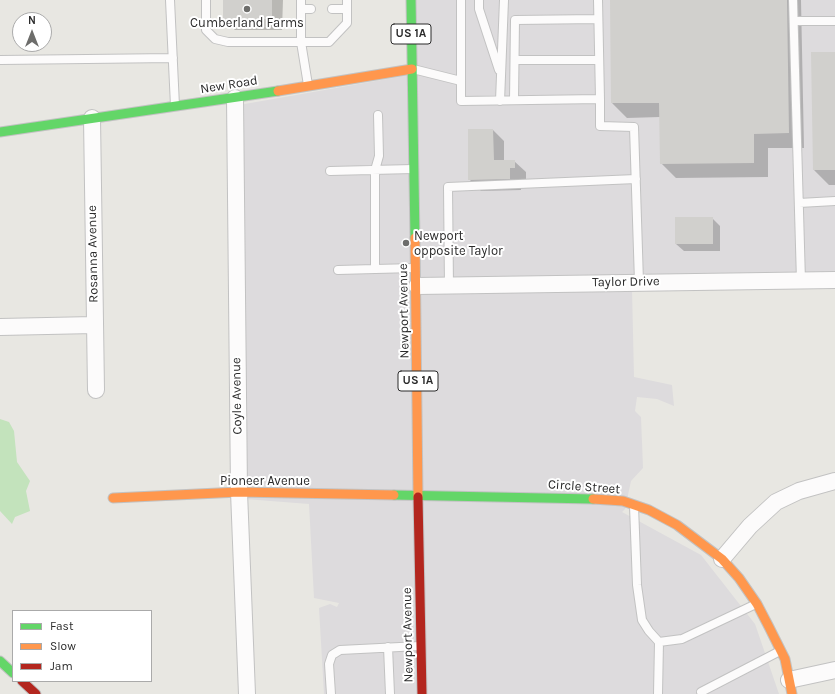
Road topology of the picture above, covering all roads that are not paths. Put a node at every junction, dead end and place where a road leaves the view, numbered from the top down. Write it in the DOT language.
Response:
graph roads {
  1 [pos="170,0"];
  2 [pos="206,0"];
  3 [pos="301,0"];
  4 [pos="347,0"];
  5 [pos="410,0"];
  6 [pos="460,0"];
  7 [pos="479,0"];
  8 [pos="504,0"];
  9 [pos="598,0"];
  10 [pos="793,0"];
  11 [pos="301,10"];
  12 [pos="311,10"];
  13 [pos="332,10"];
  14 [pos="347,10"];
  15 [pos="598,19"];
  16 [pos="794,21"];
  17 [pos="835,21"];
  18 [pos="301,42"];
  19 [pos="173,58"];
  20 [pos="0,60"];
  21 [pos="515,60"];
  22 [pos="599,60"];
  23 [pos="412,69"];
  24 [pos="501,76"];
  25 [pos="461,82"];
  26 [pos="308,86"];
  27 [pos="235,98"];
  28 [pos="600,99"];
  29 [pos="514,100"];
  30 [pos="500,101"];
  31 [pos="176,106"];
  32 [pos="378,115"];
  33 [pos="92,118"];
  34 [pos="0,132"];
  35 [pos="414,169"];
  36 [pos="374,170"];
  37 [pos="330,171"];
  38 [pos="636,179"];
  39 [pos="835,201"];
  40 [pos="799,203"];
  41 [pos="417,268"];
  42 [pos="375,269"];
  43 [pos="338,270"];
  44 [pos="835,280"];
  45 [pos="801,281"];
  46 [pos="639,282"];
  47 [pos="417,286"];
  48 [pos="449,287"];
  49 [pos="94,325"];
  50 [pos="0,327"];
  51 [pos="96,390"];
  52 [pos="835,481"];
  53 [pos="239,492"];
  54 [pos="418,494"];
  55 [pos="113,498"];
  56 [pos="634,505"];
  57 [pos="722,559"];
  58 [pos="757,604"];
  59 [pos="659,642"];
  60 [pos="421,646"];
  61 [pos="388,647"];
  62 [pos="780,650"];
  63 [pos="0,661"];
  64 [pos="835,670"];
  65 [pos="12,672"];
  66 [pos="23,682"];
  67 [pos="791,687"];
  68 [pos="701,692"];
  69 [pos="36,694"];
  70 [pos="247,694"];
  71 [pos="331,694"];
  72 [pos="390,694"];
  73 [pos="422,694"];
  74 [pos="658,694"];
  1 -- 19 [label="lane"];
  2 -- 18 [label="lane"];
  3 -- 11 [label="lane"];
  4 -- 14 [label="lane"];
  5 -- 23 [label="street, Newport Avenue / US 1A"];
  6 -- 25 [label="lane"];
  7 -- 24 [label="lane"];
  8 -- 24 [label="lane"];
  9 -- 15 [label="lane"];
  10 -- 16 [label="lane"];
  11 -- 12 [label="lane"];
  11 -- 18 [label="lane"];
  13 -- 14 [label="lane"];
  14 -- 18 [label="lane"];
  15 -- 21 [label="lane"];
  15 -- 22 [label="lane"];
  16 -- 17 [label="lane"];
  16 -- 40 [label="lane"];
  18 -- 26 [label="lane"];
  19 -- 20 [label="lane"];
  19 -- 31 [label="lane"];
  21 -- 22 [label="lane"];
  21 -- 29 [label="lane"];
  22 -- 28 [label="lane"];
  23 -- 25 [label="lane, New Road"];
  23 -- 26 [label="street, New Road"];
  23 -- 35 [label="street, Newport Avenue / US 1A"];
  24 -- 30 [label="lane"];
  25 -- 30 [label="lane"];
  26 -- 27 [label="street, New Road"];
  27 -- 31 [label="street, New Road"];
  27 -- 53 [label="street, Coyle Avenue"];
  28 -- 29 [label="lane"];
  28 -- 38 [label="lane"];
  29 -- 30 [label="lane"];
  31 -- 33 [label="street, New Road"];
  32 -- 36 [label="lane"];
  33 -- 34 [label="street, New Road"];
  33 -- 49 [label="street, Rosanna Avenue"];
  35 -- 36 [label="lane"];
  35 -- 41 [label="street, Newport Avenue / US 1A"];
  36 -- 37 [label="lane"];
  36 -- 42 [label="lane"];
  38 -- 46 [label="lane"];
  38 -- 48 [label="lane"];
  39 -- 40 [label="lane"];
  40 -- 45 [label="lane"];
  41 -- 42 [label="lane"];
  41 -- 47 [label="street, Newport Avenue / US 1A"];
  42 -- 43 [label="lane"];
  44 -- 45 [label="street, Taylor Drive"];
  45 -- 46 [label="street, Taylor Drive"];
  46 -- 48 [label="street, Taylor Drive"];
  47 -- 48 [label="street, Taylor Drive"];
  47 -- 54 [label="street, Newport Avenue / US 1A"];
  49 -- 50 [label="street"];
  49 -- 51 [label="street, Rosanna Avenue"];
  52 -- 57 [label="street"];
  53 -- 54 [label="street, Pioneer Avenue"];
  53 -- 55 [label="street, Pioneer Avenue"];
  53 -- 70 [label="street, Coyle Avenue"];
  54 -- 56 [label="street, Circle Street"];
  54 -- 60 [label="street, Newport Avenue / US 1A"];
  56 -- 57 [label="street, Circle Street"];
  56 -- 59 [label="lane"];
  57 -- 58 [label="street, Circle Street"];
  58 -- 59 [label="lane"];
  58 -- 62 [label="street, Circle Street"];
  59 -- 74 [label="lane"];
  60 -- 61 [label="lane"];
  60 -- 73 [label="street, Newport Avenue / US 1A"];
  61 -- 71 [label="lane"];
  61 -- 72 [label="lane"];
  62 -- 67 [label="street, Circle Street"];
  62 -- 68 [label="lane"];
  63 -- 65 [label="street"];
  64 -- 67 [label="street"];
  66 -- 69 [label="street"];
}
